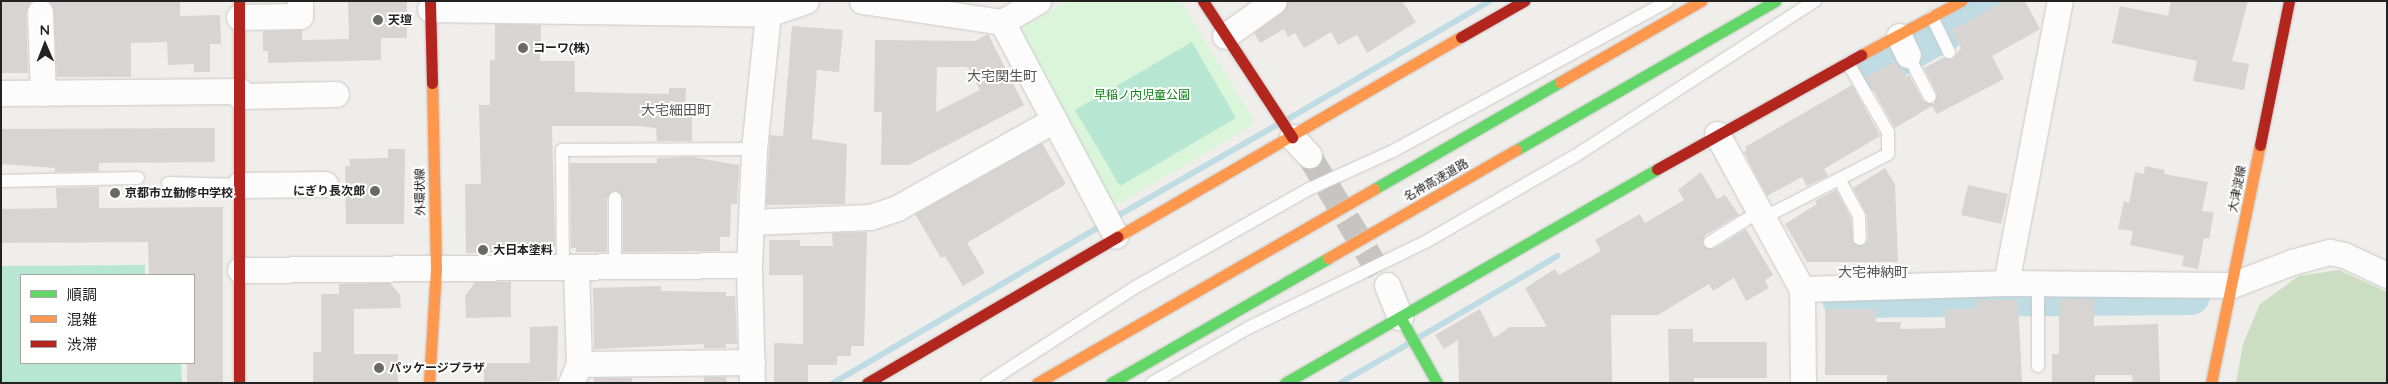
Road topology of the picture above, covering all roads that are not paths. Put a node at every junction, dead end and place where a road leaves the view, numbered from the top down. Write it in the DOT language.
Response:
graph roads {
  1 [pos="300,1"];
  2 [pos="806,1"];
  3 [pos="862,1"];
  4 [pos="1038,1"];
  5 [pos="1203,1"];
  6 [pos="1274,1"];
  7 [pos="1524,1"];
  8 [pos="1668,1"];
  9 [pos="1701,1"];
  10 [pos="1775,1"];
  11 [pos="1815,1"];
  12 [pos="1961,1"];
  13 [pos="2060,1"];
  14 [pos="2289,1"];
  15 [pos="430,5"];
  16 [pos="933,7"];
  17 [pos="239,9"];
  18 [pos="40,12"];
  19 [pos="768,14"];
  20 [pos="1932,18"];
  21 [pos="1002,22"];
  22 [pos="1225,36"];
  23 [pos="1904,47"];
  24 [pos="1949,52"];
  25 [pos="1848,63"];
  26 [pos="1,93"];
  27 [pos="43,93"];
  28 [pos="240,94"];
  29 [pos="336,94"];
  30 [pos="1930,97"];
  31 [pos="1054,120"];
  32 [pos="1717,134"];
  33 [pos="1292,137"];
  34 [pos="754,149"];
  35 [pos="1309,155"];
  36 [pos="138,178"];
  37 [pos="1839,179"];
  38 [pos="1,180"];
  39 [pos="168,183"];
  40 [pos="325,184"];
  41 [pos="239,185"];
  42 [pos="615,198"];
  43 [pos="1761,215"];
  44 [pos="752,222"];
  45 [pos="1116,236"];
  46 [pos="1860,239"];
  47 [pos="1710,242"];
  48 [pos="749,265"];
  49 [pos="570,268"];
  50 [pos="615,268"];
  51 [pos="240,270"];
  52 [pos="436,270"];
  53 [pos="2387,275"];
  54 [pos="2006,283"];
  55 [pos="2038,284"];
  56 [pos="1387,285"];
  57 [pos="2232,285"];
  58 [pos="1802,289"];
  59 [pos="1400,317"];
  60 [pos="2038,366"];
  61 [pos="752,372"];
  62 [pos="662,373"];
  63 [pos="575,374"];
  64 [pos="239,383"];
  65 [pos="429,383"];
  66 [pos="867,383"];
  67 [pos="987,383"];
  68 [pos="1038,383"];
  69 [pos="1111,383"];
  70 [pos="1152,383"];
  71 [pos="1285,383"];
  72 [pos="1437,383"];
  73 [pos="1803,383"];
  74 [pos="2211,383"];
  1 -- 17 [label="street"];
  2 -- 19 [label="street"];
  3 -- 16 [label="street"];
  4 -- 21 [label="street"];
  5 -- 22 [label="main road"];
  6 -- 22 [label="street"];
  7 -- 33 [label="main road"];
  8 -- 67 [label="lane"];
  9 -- 68 [label="main road, 名神高速道路"];
  10 -- 69 [label="main road, 名神高速道路"];
  11 -- 70 [label="lane"];
  12 -- 20 [label="main road"];
  13 -- 54 [label="street"];
  14 -- 57 [label="main road, 大津淀線"];
  15 -- 19 [label="street"];
  15 -- 52 [label="main road, 外環状線"];
  16 -- 21 [label="street"];
  17 -- 28 [label="main road"];
  18 -- 27 [label="street"];
  19 -- 34 [label="street"];
  20 -- 23 [label="main road"];
  20 -- 24 [label="lane"];
  21 -- 31 [label="street"];
  22 -- 33 [label="main road"];
  23 -- 25 [label="main road"];
  23 -- 30 [label="lane"];
  25 -- 32 [label="main road"];
  25 -- 37 [label="lane"];
  26 -- 27 [label="street"];
  27 -- 28 [label="street"];
  28 -- 29 [label="street"];
  28 -- 41 [label="main road"];
  31 -- 44 [label="street"];
  31 -- 45 [label="street"];
  32 -- 43 [label="street"];
  32 -- 59 [label="main road"];
  33 -- 35 [label="street"];
  33 -- 45 [label="main road"];
  34 -- 44 [label="street"];
  34 -- 49 [label="lane"];
  36 -- 38 [label="lane"];
  37 -- 43 [label="lane"];
  37 -- 46 [label="lane"];
  39 -- 41 [label="lane"];
  40 -- 41 [label="street"];
  41 -- 51 [label="main road"];
  42 -- 50 [label="lane"];
  43 -- 47 [label="lane"];
  43 -- 58 [label="street"];
  44 -- 48 [label="street"];
  45 -- 66 [label="main road"];
  48 -- 50 [label="street"];
  48 -- 61 [label="street"];
  49 -- 50 [label="street"];
  49 -- 52 [label="street"];
  49 -- 63 [label="street"];
  51 -- 52 [label="street"];
  51 -- 64 [label="main road"];
  52 -- 65 [label="main road, 外環状線"];
  53 -- 57 [label="street"];
  54 -- 55 [label="street"];
  54 -- 58 [label="street"];
  55 -- 57 [label="street"];
  55 -- 60 [label="lane"];
  56 -- 59 [label="street"];
  57 -- 74 [label="main road, 大津淀線"];
  58 -- 73 [label="street"];
  59 -- 71 [label="main road"];
  59 -- 72 [label="main road"];
  61 -- 62 [label="street"];
  62 -- 63 [label="street"];
}
